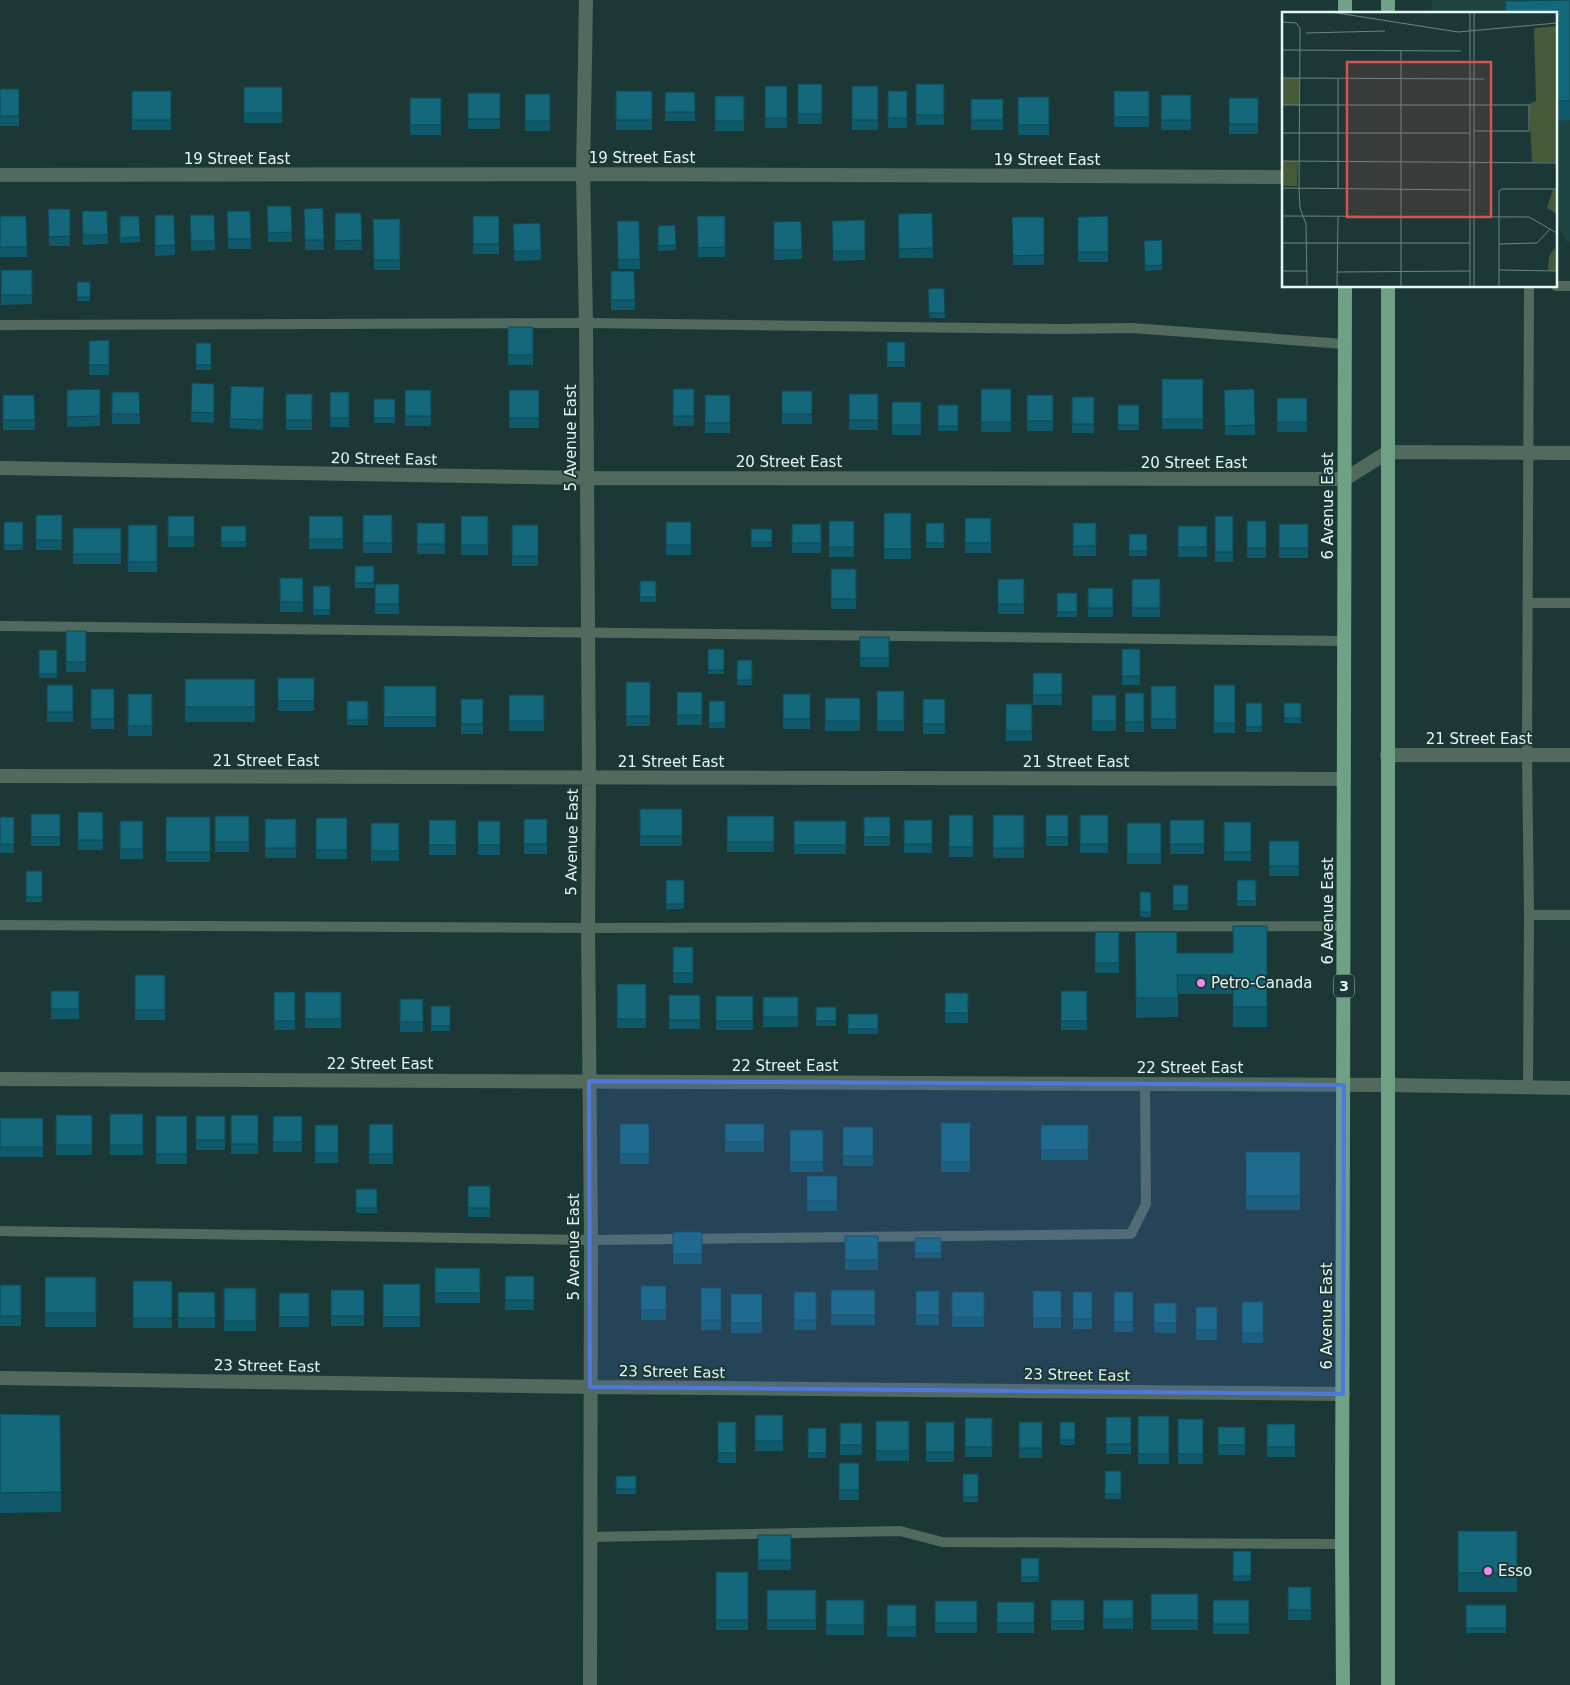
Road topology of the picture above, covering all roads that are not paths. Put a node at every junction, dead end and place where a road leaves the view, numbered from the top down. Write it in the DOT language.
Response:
graph roads {
  1 [pos="586,0"];
  2 [pos="583,174"];
  3 [pos="0,175"];
  4 [pos="1282,177"];
  5 [pos="1345,288"];
  6 [pos="1388,288"];
  7 [pos="1529,288"];
  8 [pos="586,323"];
  9 [pos="0,325"];
  10 [pos="1344,344"];
  11 [pos="1388,452"];
  12 [pos="1528,453"];
  13 [pos="1570,453"];
  14 [pos="0,468"];
  15 [pos="588,478"];
  16 [pos="1345,479"];
  17 [pos="1528,603"];
  18 [pos="1570,603"];
  19 [pos="0,626"];
  20 [pos="588,631"];
  21 [pos="1344,641"];
  22 [pos="1387,755"];
  23 [pos="1527,755"];
  24 [pos="1570,755"];
  25 [pos="0,776"];
  26 [pos="589,778"];
  27 [pos="1343,779"];
  28 [pos="1529,915"];
  29 [pos="1570,915"];
  30 [pos="0,925"];
  31 [pos="1344,926"];
  32 [pos="588,928"];
  33 [pos="0,1079"];
  34 [pos="589,1081"];
  35 [pos="1145,1084"];
  36 [pos="1344,1085"];
  37 [pos="1389,1085"];
  38 [pos="1528,1087"];
  39 [pos="1570,1088"];
  40 [pos="0,1231"];
  41 [pos="591,1240"];
  42 [pos="0,1378"];
  43 [pos="590,1387"];
  44 [pos="1343,1394"];
  45 [pos="591,1537"];
  46 [pos="1342,1544"];
  47 [pos="590,1685"];
  48 [pos="1343,1685"];
  49 [pos="1388,1685"];
  1 -- 2 [label="street, 5 Avenue East"];
  2 -- 3 [label="street, 19 Street East"];
  2 -- 4 [label="street, 19 Street East"];
  2 -- 8 [label="street, 5 Avenue East"];
  5 -- 10 [label="main road, 6 Avenue East / 3"];
  6 -- 11 [label="main road"];
  7 -- 12 [label="lane"];
  8 -- 9 [label="lane"];
  8 -- 10 [label="lane"];
  8 -- 15 [label="street, 5 Avenue East"];
  10 -- 16 [label="main road, 6 Avenue East / 3"];
  11 -- 12 [label="street"];
  11 -- 16 [label="street"];
  11 -- 22 [label="main road"];
  12 -- 13 [label="street"];
  12 -- 17 [label="lane"];
  14 -- 15 [label="street, 20 Street East"];
  15 -- 16 [label="street, 20 Street East"];
  15 -- 20 [label="street, 5 Avenue East"];
  16 -- 21 [label="main road, 6 Avenue East / 3"];
  17 -- 18 [label="lane"];
  17 -- 23 [label="lane"];
  19 -- 20 [label="lane"];
  20 -- 21 [label="lane"];
  20 -- 26 [label="street, 5 Avenue East"];
  21 -- 27 [label="main road, 6 Avenue East / 3"];
  22 -- 23 [label="street, 21 Street East"];
  22 -- 37 [label="main road"];
  23 -- 24 [label="street, 21 Street East"];
  23 -- 28 [label="lane"];
  25 -- 26 [label="street, 21 Street East"];
  26 -- 27 [label="street, 21 Street East"];
  26 -- 32 [label="street, 5 Avenue East"];
  27 -- 31 [label="main road, 6 Avenue East / 3"];
  28 -- 29 [label="lane"];
  28 -- 38 [label="lane"];
  30 -- 32 [label="lane"];
  31 -- 32 [label="lane"];
  31 -- 36 [label="main road, 6 Avenue East / 3"];
  32 -- 34 [label="street, 5 Avenue East"];
  33 -- 34 [label="street, 22 Street East"];
  34 -- 35 [label="street, 22 Street East"];
  34 -- 41 [label="street, 5 Avenue East"];
  35 -- 36 [label="street, 22 Street East"];
  35 -- 41 [label="lane"];
  36 -- 37 [label="street, 22 Street East"];
  36 -- 44 [label="main road, 6 Avenue East / 3"];
  37 -- 38 [label="street, 22 Street East"];
  37 -- 49 [label="main road"];
  38 -- 39 [label="street, 22 Street East"];
  40 -- 41 [label="lane"];
  41 -- 43 [label="street, 5 Avenue East"];
  42 -- 43 [label="street, 23 Street East"];
  43 -- 44 [label="street, 23 Street East"];
  43 -- 45 [label="street, 5 Avenue East"];
  44 -- 46 [label="main road, 6 Avenue East / 3"];
  45 -- 46 [label="lane"];
  45 -- 47 [label="street, 5 Avenue East"];
  46 -- 48 [label="main road, 6 Avenue East / 3"];
}
